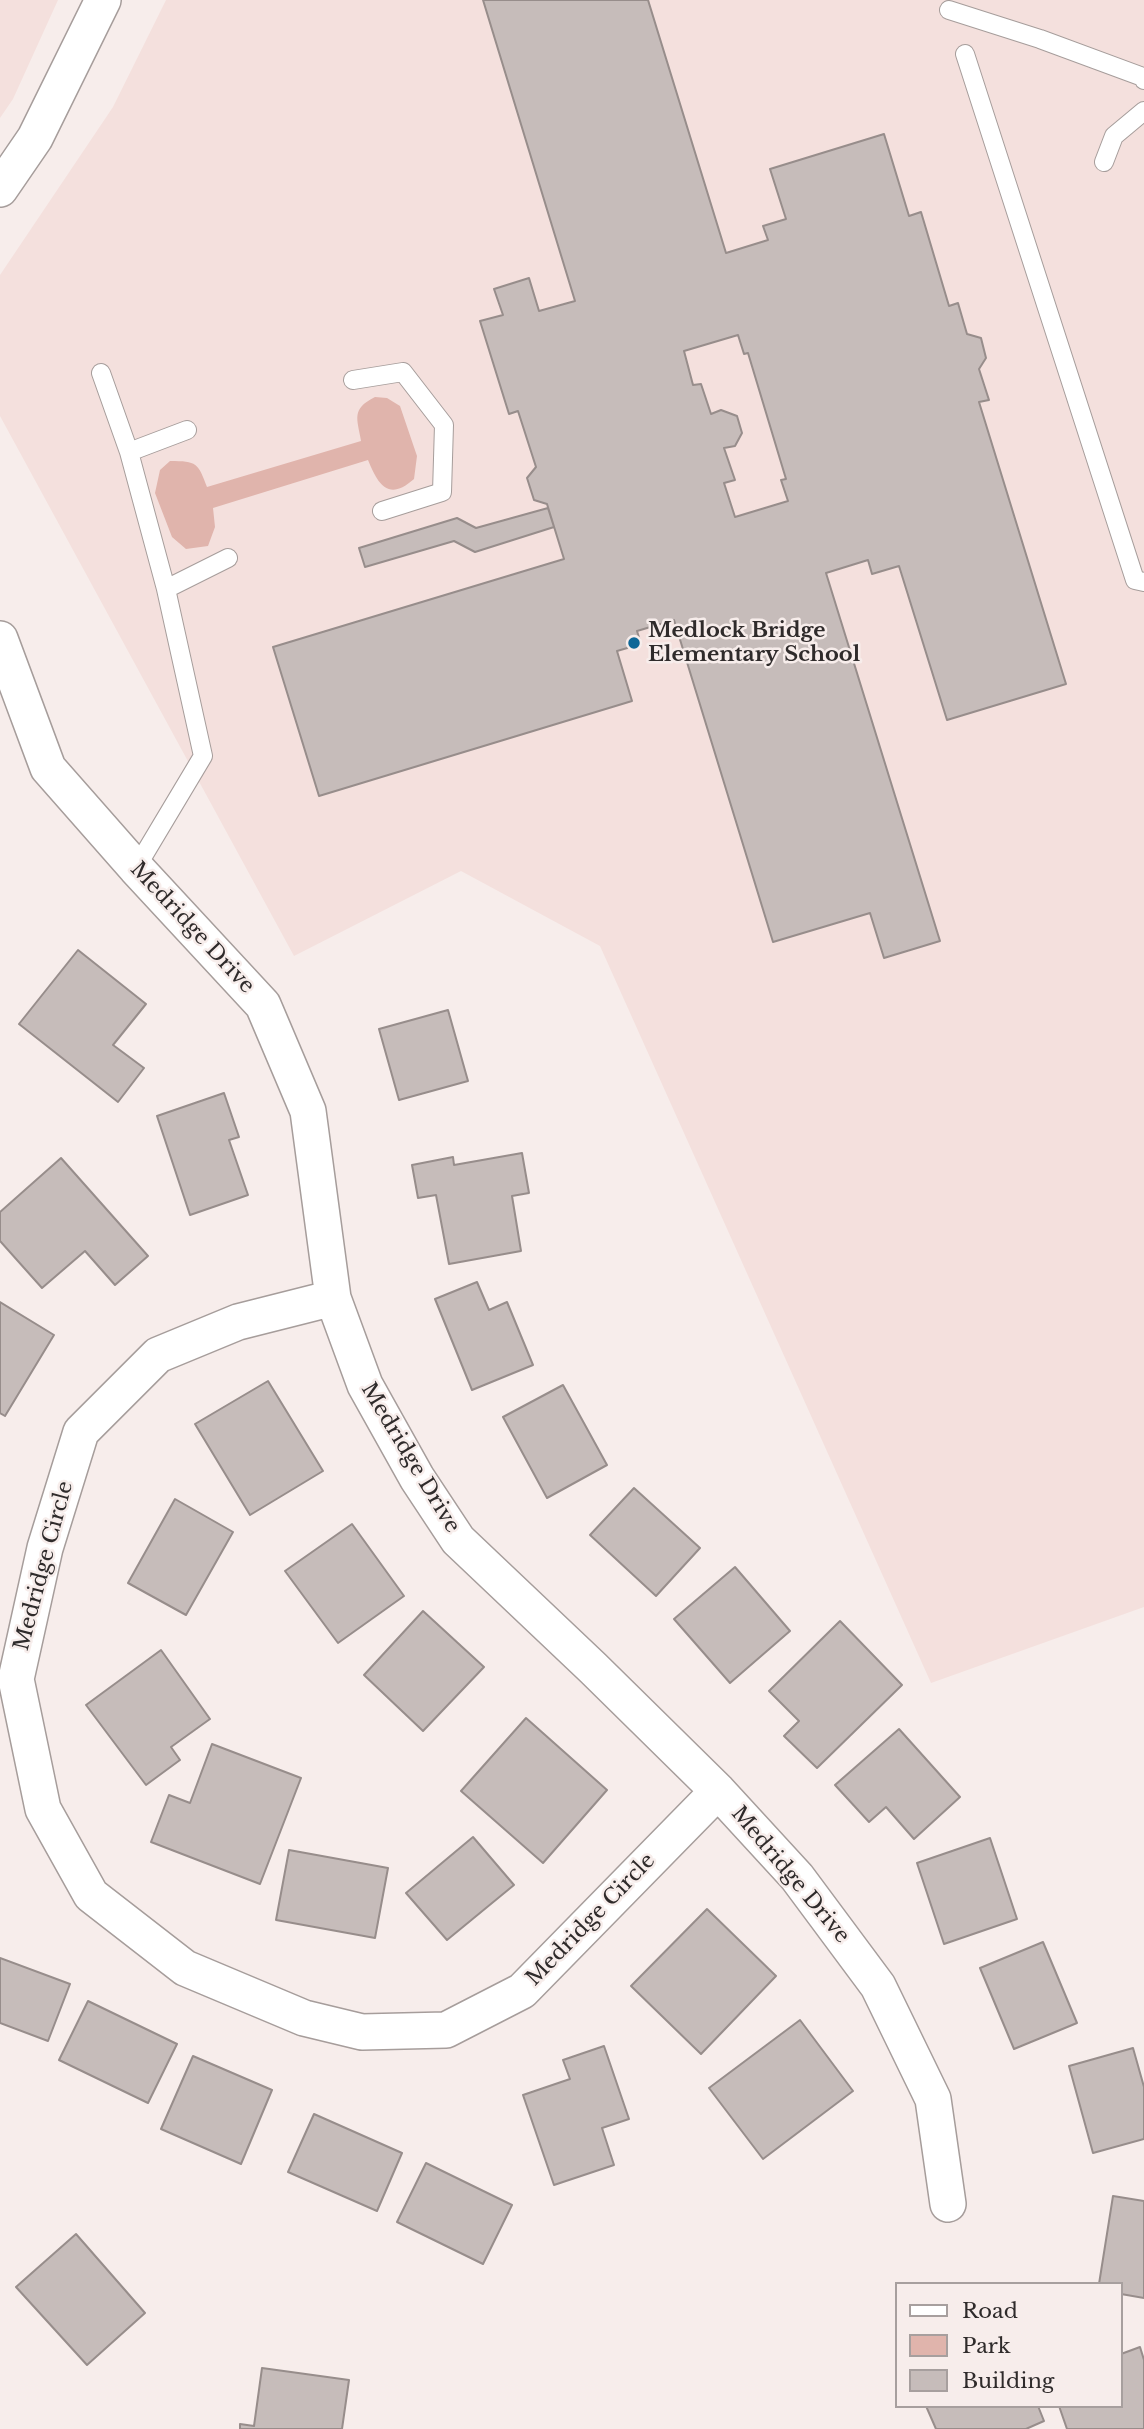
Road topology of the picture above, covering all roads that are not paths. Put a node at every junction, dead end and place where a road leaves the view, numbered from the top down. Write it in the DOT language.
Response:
graph roads {
  1 [pos="103,0"];
  2 [pos="949,10"];
  3 [pos="965,54"];
  4 [pos="1144,80"];
  5 [pos="1144,111"];
  6 [pos="1104,162"];
  7 [pos="0,189"];
  8 [pos="101,373"];
  9 [pos="353,380"];
  10 [pos="187,430"];
  11 [pos="130,452"];
  12 [pos="382,511"];
  13 [pos="228,558"];
  14 [pos="1144,582"];
  15 [pos="166,589"];
  16 [pos="0,639"];
  17 [pos="136,868"];
  18 [pos="333,1298"];
  19 [pos="718,1791"];
  20 [pos="948,2204"];
  1 -- 7 [label="street"];
  2 -- 4 [label="lane"];
  3 -- 14 [label="lane"];
  5 -- 6 [label="lane"];
  8 -- 11 [label="lane"];
  9 -- 12 [label="lane"];
  10 -- 11 [label="lane"];
  11 -- 15 [label="lane"];
  13 -- 15 [label="lane"];
  15 -- 17 [label="lane"];
  16 -- 17 [label="street, Medridge Drive"];
  17 -- 18 [label="street, Medridge Drive"];
  18 -- 19 [label="street, Medridge Drive"];
  18 -- 19 [label="street, Medridge Circle"];
  19 -- 20 [label="street, Medridge Drive"];
}
